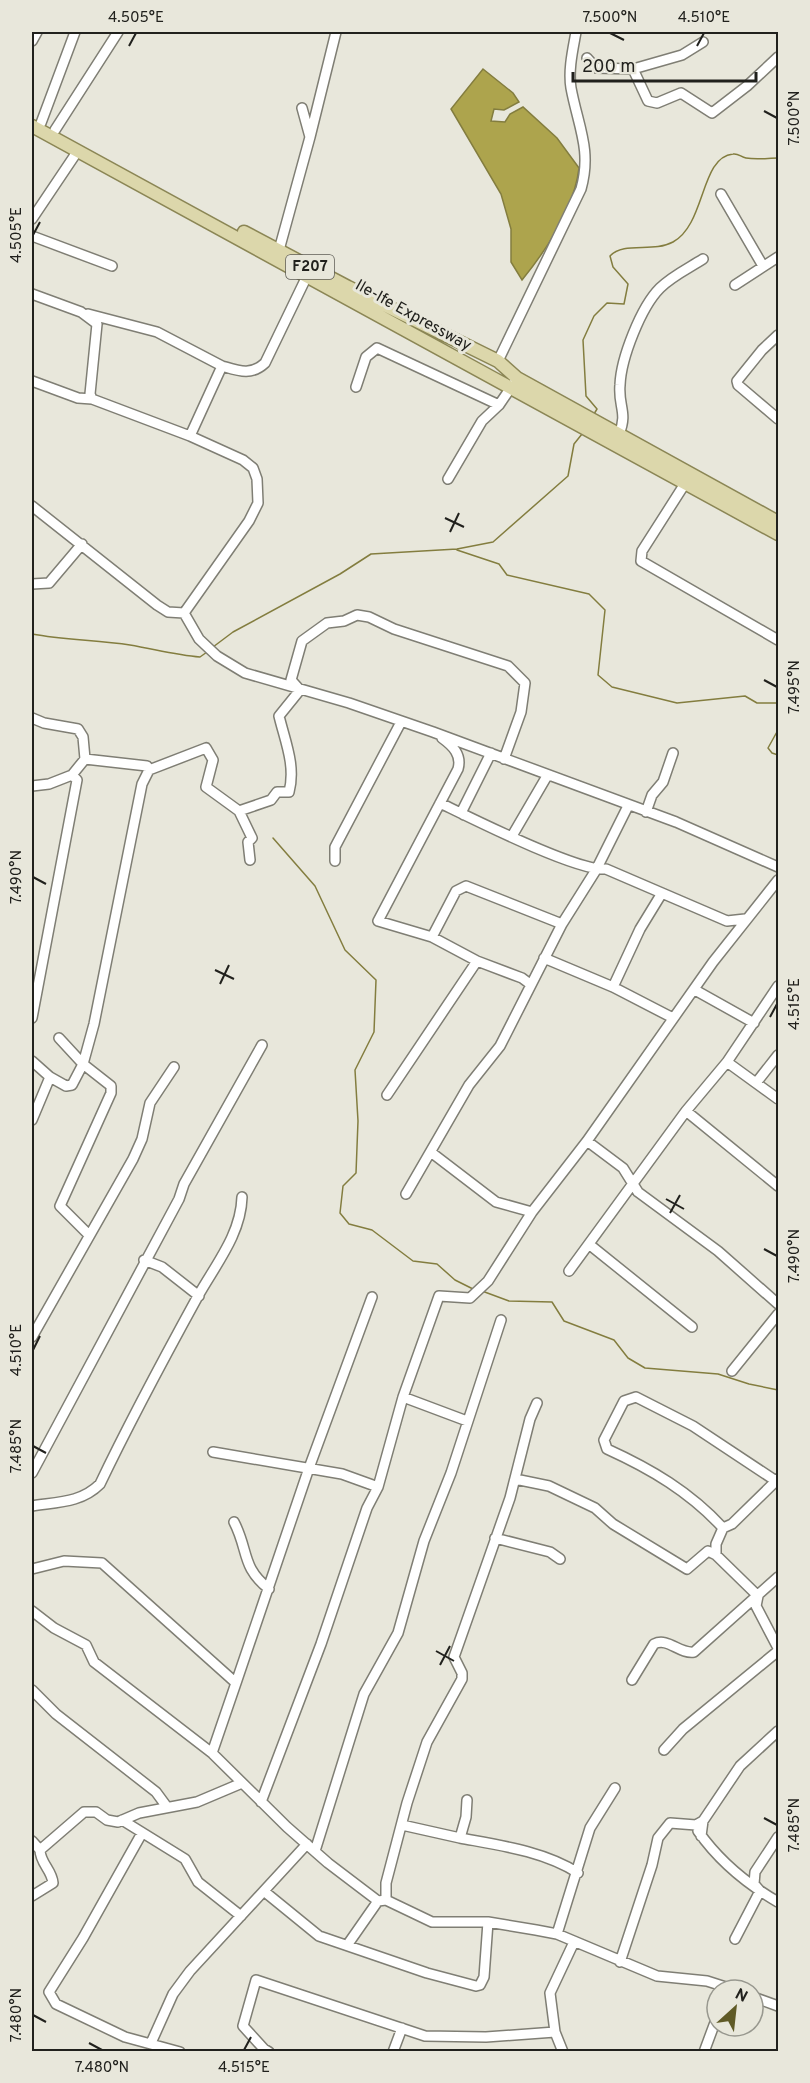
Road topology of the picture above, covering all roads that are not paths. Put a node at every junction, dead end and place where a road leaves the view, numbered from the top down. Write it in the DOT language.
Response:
graph roads {
  1 [pos="37,32"];
  2 [pos="75,32"];
  3 [pos="118,32"];
  4 [pos="336,32"];
  5 [pos="576,32"];
  6 [pos="32,41"];
  7 [pos="703,42"];
  8 [pos="778,57"];
  9 [pos="587,58"];
  10 [pos="633,69"];
  11 [pos="302,108"];
  12 [pos="35,122"];
  13 [pos="55,130"];
  14 [pos="310,137"];
  15 [pos="77,152"];
  16 [pos="721,194"];
  17 [pos="32,219"];
  18 [pos="32,236"];
  19 [pos="279,250"];
  20 [pos="778,257"];
  21 [pos="703,259"];
  22 [pos="112,266"];
  23 [pos="764,266"];
  24 [pos="316,277"];
  25 [pos="735,285"];
  26 [pos="346,292"];
  27 [pos="32,294"];
  28 [pos="81,312"];
  29 [pos="778,335"];
  30 [pos="498,361"];
  31 [pos="222,366"];
  32 [pos="32,381"];
  33 [pos="514,384"];
  34 [pos="356,387"];
  35 [pos="93,399"];
  36 [pos="499,405"];
  37 [pos="778,419"];
  38 [pos="589,423"];
  39 [pos="619,434"];
  40 [pos="190,436"];
  41 [pos="448,479"];
  42 [pos="686,482"];
  43 [pos="32,507"];
  44 [pos="778,522"];
  45 [pos="778,534"];
  46 [pos="82,544"];
  47 [pos="32,584"];
  48 [pos="184,613"];
  49 [pos="778,640"];
  50 [pos="300,690"];
  51 [pos="32,718"];
  52 [pos="401,722"];
  53 [pos="433,732"];
  54 [pos="491,753"];
  55 [pos="673,753"];
  56 [pos="86,759"];
  57 [pos="504,759"];
  58 [pos="149,770"];
  59 [pos="72,775"];
  60 [pos="547,776"];
  61 [pos="32,786"];
  62 [pos="440,803"];
  63 [pos="628,806"];
  64 [pos="239,811"];
  65 [pos="646,812"];
  66 [pos="464,815"];
  67 [pos="512,836"];
  68 [pos="250,860"];
  69 [pos="335,861"];
  70 [pos="778,867"];
  71 [pos="596,870"];
  72 [pos="778,880"];
  73 [pos="662,892"];
  74 [pos="745,919"];
  75 [pos="562,924"];
  76 [pos="432,937"];
  77 [pos="544,958"];
  78 [pos="477,961"];
  79 [pos="530,984"];
  80 [pos="778,986"];
  81 [pos="613,987"];
  82 [pos="695,990"];
  83 [pos="32,1015"];
  84 [pos="673,1018"];
  85 [pos="754,1023"];
  86 [pos="59,1038"];
  87 [pos="262,1045"];
  88 [pos="778,1055"];
  89 [pos="32,1061"];
  90 [pos="727,1062"];
  91 [pos="82,1064"];
  92 [pos="174,1067"];
  93 [pos="50,1077"];
  94 [pos="756,1083"];
  95 [pos="387,1095"];
  96 [pos="778,1099"];
  97 [pos="686,1111"];
  98 [pos="32,1120"];
  99 [pos="587,1141"];
  100 [pos="432,1153"];
  101 [pos="633,1182"];
  102 [pos="778,1186"];
  103 [pos="406,1194"];
  104 [pos="242,1197"];
  105 [pos="532,1212"];
  106 [pos="89,1235"];
  107 [pos="590,1245"];
  108 [pos="144,1260"];
  109 [pos="569,1271"];
  110 [pos="199,1296"];
  111 [pos="372,1297"];
  112 [pos="778,1304"];
  113 [pos="778,1314"];
  114 [pos="501,1320"];
  115 [pos="692,1327"];
  116 [pos="32,1337"];
  117 [pos="732,1371"];
  118 [pos="404,1397"];
  119 [pos="537,1403"];
  120 [pos="467,1421"];
  121 [pos="213,1452"];
  122 [pos="309,1468"];
  123 [pos="32,1473"];
  124 [pos="515,1479"];
  125 [pos="777,1480"];
  126 [pos="378,1487"];
  127 [pos="32,1506"];
  128 [pos="234,1522"];
  129 [pos="723,1528"];
  130 [pos="495,1538"];
  131 [pos="713,1550"];
  132 [pos="560,1559"];
  133 [pos="32,1567"];
  134 [pos="778,1577"];
  135 [pos="269,1589"];
  136 [pos="758,1596"];
  137 [pos="32,1611"];
  138 [pos="778,1650"];
  139 [pos="632,1680"];
  140 [pos="236,1683"];
  141 [pos="32,1690"];
  142 [pos="778,1731"];
  143 [pos="664,1750"];
  144 [pos="212,1754"];
  145 [pos="242,1783"];
  146 [pos="615,1788"];
  147 [pos="467,1800"];
  148 [pos="261,1802"];
  149 [pos="167,1807"];
  150 [pos="122,1820"];
  151 [pos="703,1821"];
  152 [pos="688,1824"];
  153 [pos="402,1825"];
  154 [pos="142,1833"];
  155 [pos="701,1836"];
  156 [pos="778,1837"];
  157 [pos="460,1838"];
  158 [pos="32,1842"];
  159 [pos="307,1844"];
  160 [pos="40,1850"];
  161 [pos="315,1851"];
  162 [pos="578,1873"];
  163 [pos="265,1892"];
  164 [pos="760,1892"];
  165 [pos="32,1896"];
  166 [pos="382,1900"];
  167 [pos="778,1902"];
  168 [pos="241,1916"];
  169 [pos="488,1923"];
  170 [pos="557,1934"];
  171 [pos="735,1939"];
  172 [pos="574,1942"];
  173 [pos="348,1944"];
  174 [pos="620,1962"];
  175 [pos="705,1981"];
  176 [pos="402,2028"];
  177 [pos="555,2032"];
  178 [pos="151,2043"];
  179 [pos="136,2047"];
  180 [pos="180,2052"];
  181 [pos="269,2052"];
  182 [pos="393,2052"];
  183 [pos="563,2052"];
  1 -- 6 [label="street"];
  2 -- 12 [label="street"];
  3 -- 13 [label="street"];
  4 -- 14 [label="street"];
  5 -- 30 [label="street"];
  7 -- 10 [label="street"];
  8 -- 10 [label="street"];
  9 -- 10 [label="street"];
  11 -- 14 [label="street"];
  12 -- 13 [label="main road, Ile-Ife Expressway / F207"];
  12 -- 15 [label="main road, Ile-Ife Expressway / F207"];
  13 -- 19 [label="main road, Ile-Ife Expressway / F207"];
  14 -- 19 [label="street"];
  15 -- 17 [label="street"];
  15 -- 24 [label="main road, Ile-Ife Expressway / F207"];
  16 -- 23 [label="street"];
  18 -- 22 [label="street"];
  19 -- 24 [label="main road, Ile-Ife Expressway / F207"];
  20 -- 23 [label="street"];
  21 -- 39 [label="street"];
  23 -- 25 [label="street"];
  24 -- 26 [label="main road, Ile-Ife Expressway / F207"];
  24 -- 31 [label="street"];
  26 -- 30 [label="main road, Ile-Ife Expressway / F207"];
  26 -- 33 [label="main road, Ile-Ife Expressway / F207"];
  27 -- 28 [label="street"];
  28 -- 31 [label="street"];
  28 -- 35 [label="street"];
  29 -- 37 [label="street"];
  30 -- 33 [label="main road, Ile-Ife Expressway / F207"];
  31 -- 40 [label="street"];
  32 -- 35 [label="street"];
  33 -- 36 [label="street"];
  33 -- 38 [label="main road, Ile-Ife Expressway / F207"];
  34 -- 36 [label="street"];
  35 -- 40 [label="street"];
  36 -- 41 [label="street"];
  38 -- 39 [label="main road, Ile-Ife Expressway / F207"];
  38 -- 42 [label="main road, Ile-Ife Expressway / F207"];
  39 -- 44 [label="main road, Ile-Ife Expressway / F207"];
  40 -- 48 [label="street"];
  42 -- 45 [label="main road, Ile-Ife Expressway / F207"];
  42 -- 49 [label="street"];
  43 -- 46 [label="street"];
  46 -- 47 [label="street"];
  46 -- 48 [label="street"];
  48 -- 50 [label="street"];
  50 -- 52 [label="street"];
  50 -- 57 [label="street"];
  50 -- 64 [label="street"];
  51 -- 56 [label="street"];
  52 -- 53 [label="street"];
  52 -- 69 [label="street"];
  53 -- 54 [label="street"];
  53 -- 62 [label="street"];
  54 -- 57 [label="street"];
  54 -- 66 [label="street"];
  55 -- 65 [label="street"];
  56 -- 58 [label="street"];
  56 -- 59 [label="street"];
  57 -- 60 [label="street"];
  58 -- 64 [label="street"];
  58 -- 91 [label="street"];
  59 -- 61 [label="street"];
  59 -- 83 [label="street"];
  60 -- 63 [label="street"];
  60 -- 67 [label="street"];
  62 -- 66 [label="street"];
  62 -- 76 [label="street"];
  63 -- 65 [label="street"];
  63 -- 71 [label="street"];
  64 -- 68 [label="street"];
  65 -- 70 [label="street"];
  66 -- 67 [label="street"];
  67 -- 71 [label="street"];
  71 -- 73 [label="street"];
  71 -- 75 [label="street"];
  72 -- 74 [label="street"];
  73 -- 74 [label="street"];
  73 -- 81 [label="street"];
  74 -- 82 [label="street"];
  75 -- 76 [label="street"];
  75 -- 77 [label="street"];
  76 -- 78 [label="street"];
  77 -- 79 [label="street"];
  77 -- 81 [label="street"];
  78 -- 79 [label="street"];
  78 -- 95 [label="street"];
  79 -- 100 [label="street"];
  80 -- 85 [label="street"];
  81 -- 84 [label="street"];
  82 -- 84 [label="street"];
  82 -- 85 [label="street"];
  84 -- 99 [label="street"];
  85 -- 90 [label="street"];
  86 -- 91 [label="street"];
  87 -- 108 [label="street"];
  88 -- 94 [label="street"];
  89 -- 93 [label="street"];
  90 -- 94 [label="street"];
  90 -- 97 [label="street"];
  91 -- 93 [label="street"];
  91 -- 106 [label="street"];
  92 -- 106 [label="street"];
  93 -- 98 [label="street"];
  94 -- 96 [label="street"];
  97 -- 101 [label="street"];
  97 -- 102 [label="street"];
  99 -- 101 [label="street"];
  99 -- 105 [label="street"];
  100 -- 103 [label="street"];
  100 -- 105 [label="street"];
  101 -- 107 [label="street"];
  101 -- 112 [label="street"];
  104 -- 110 [label="street"];
  105 -- 118 [label="street"];
  106 -- 116 [label="street"];
  107 -- 109 [label="street"];
  107 -- 115 [label="street"];
  108 -- 110 [label="street"];
  108 -- 123 [label="street"];
  110 -- 127 [label="street"];
  111 -- 122 [label="street"];
  113 -- 117 [label="street"];
  114 -- 120 [label="street"];
  118 -- 120 [label="street"];
  118 -- 126 [label="street"];
  119 -- 124 [label="street"];
  120 -- 161 [label="street"];
  121 -- 122 [label="street"];
  122 -- 126 [label="street"];
  122 -- 135 [label="street"];
  124 -- 130 [label="street"];
  124 -- 131 [label="street"];
  125 -- 129 [label="street"];
  125 -- 129 [label="street"];
  126 -- 148 [label="street"];
  128 -- 135 [label="street"];
  129 -- 131 [label="street"];
  130 -- 132 [label="street"];
  130 -- 153 [label="street"];
  131 -- 136 [label="street"];
  133 -- 140 [label="street"];
  134 -- 136 [label="street"];
  135 -- 140 [label="street"];
  136 -- 138 [label="street"];
  136 -- 139 [label="street"];
  137 -- 144 [label="street"];
  138 -- 143 [label="street"];
  140 -- 144 [label="street"];
  141 -- 149 [label="street"];
  142 -- 151 [label="street"];
  144 -- 145 [label="street"];
  145 -- 148 [label="street"];
  145 -- 149 [label="street"];
  146 -- 162 [label="street"];
  147 -- 157 [label="street"];
  148 -- 159 [label="street"];
  149 -- 150 [label="street"];
  150 -- 154 [label="street"];
  150 -- 160 [label="street"];
  151 -- 152 [label="street"];
  151 -- 155 [label="street"];
  152 -- 155 [label="street"];
  152 -- 174 [label="street"];
  153 -- 157 [label="street"];
  153 -- 166 [label="street"];
  154 -- 168 [label="street"];
  154 -- 179 [label="street"];
  155 -- 164 [label="street"];
  156 -- 164 [label="street"];
  157 -- 162 [label="street"];
  158 -- 160 [label="street"];
  159 -- 161 [label="street"];
  159 -- 163 [label="street"];
  160 -- 165 [label="street"];
  161 -- 166 [label="street"];
  162 -- 170 [label="street"];
  163 -- 168 [label="street"];
  163 -- 173 [label="street"];
  164 -- 167 [label="street"];
  164 -- 171 [label="street"];
  166 -- 169 [label="street"];
  166 -- 173 [label="street"];
  168 -- 178 [label="street"];
  169 -- 170 [label="street"];
  169 -- 173 [label="street"];
  170 -- 172 [label="street"];
  172 -- 174 [label="street"];
  172 -- 177 [label="street"];
  174 -- 175 [label="street"];
  176 -- 177 [label="street"];
  176 -- 181 [label="street"];
  176 -- 182 [label="street"];
  177 -- 183 [label="street"];
  178 -- 179 [label="street"];
  178 -- 180 [label="street"];
}
